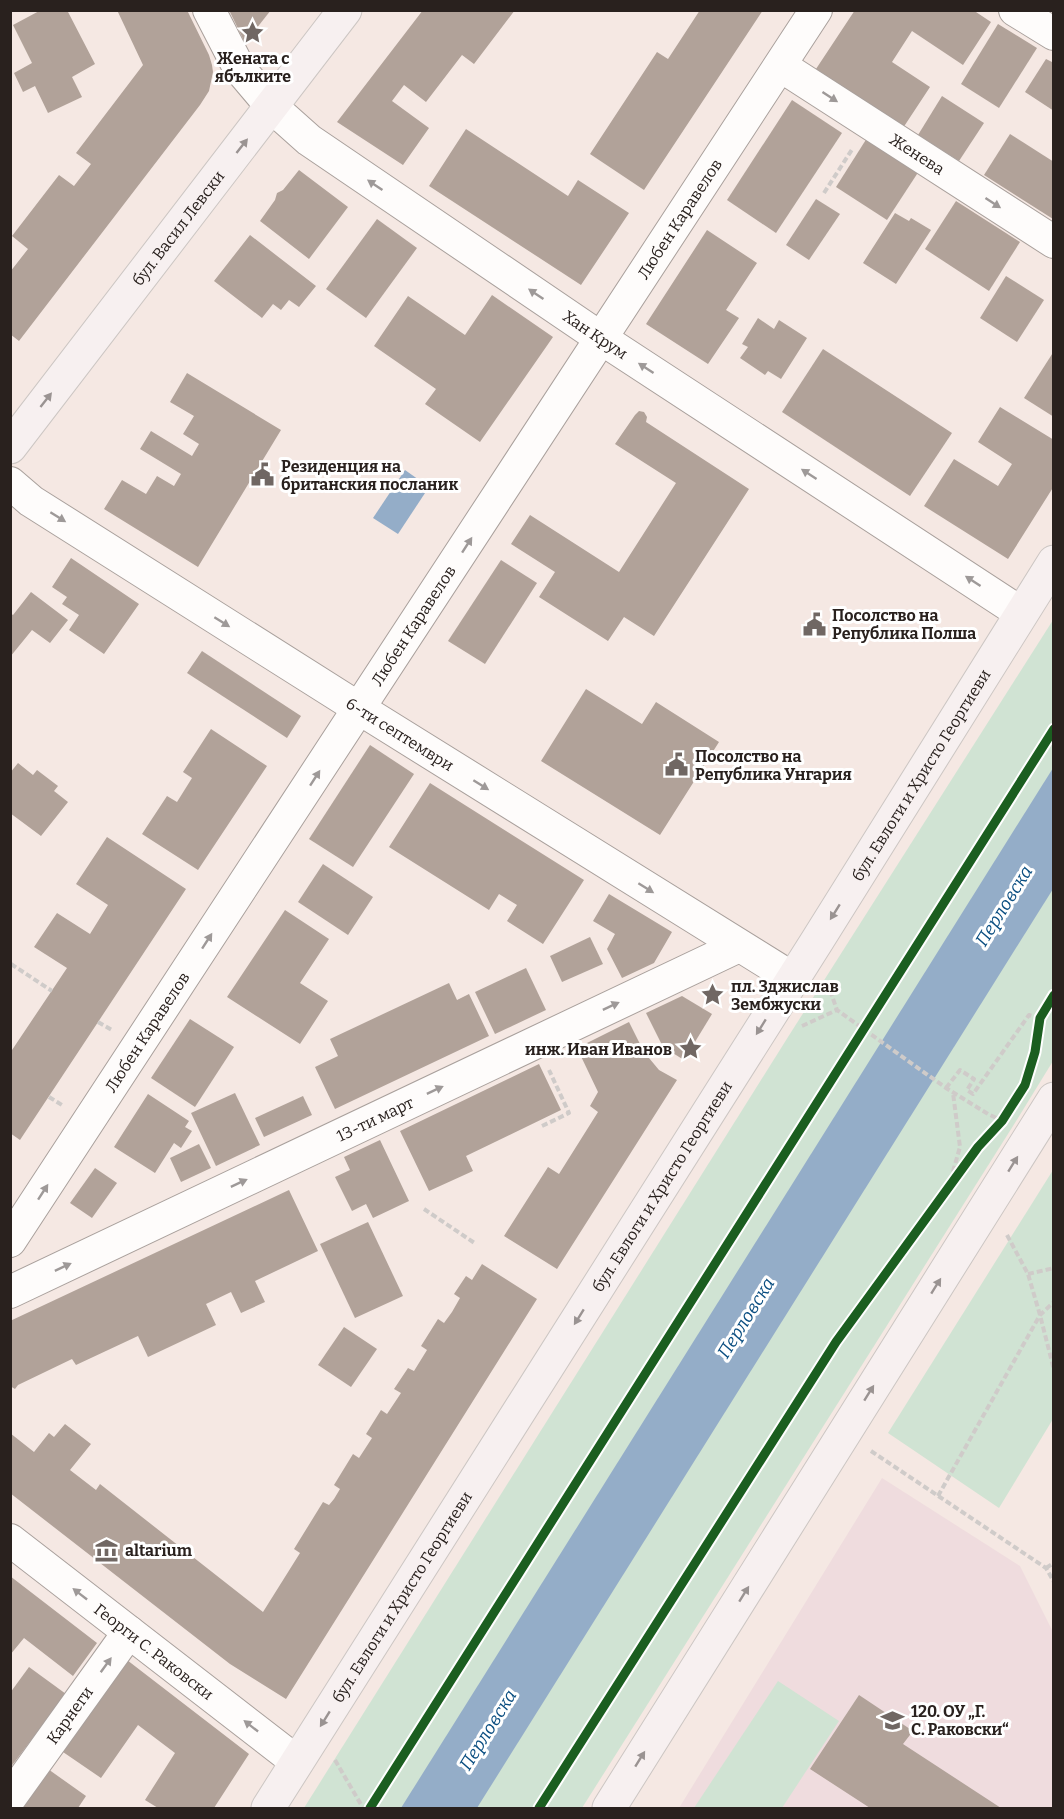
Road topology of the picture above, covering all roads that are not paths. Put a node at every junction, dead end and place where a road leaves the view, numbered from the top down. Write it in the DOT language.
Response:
graph roads {
  1 [pos="209,10"];
  2 [pos="345,10"];
  3 [pos="816,10"];
  4 [pos="1015,10"];
  5 [pos="1053,34"];
  6 [pos="781,66"];
  7 [pos="272,107"];
  8 [pos="1053,242"];
  9 [pos="602,339"];
  10 [pos="10,447"];
  11 [pos="10,483"];
  12 [pos="1053,562"];
  13 [pos="1021,613"];
  14 [pos="360,709"];
  15 [pos="739,946"];
  16 [pos="792,978"];
  17 [pos="1053,1099"];
  18 [pos="10,1241"];
  19 [pos="10,1292"];
  20 [pos="10,1540"];
  21 [pos="129,1632"];
  22 [pos="297,1762"];
  23 [pos="10,1798"];
  24 [pos="268,1809"];
  25 [pos="609,1809"];
  1 -- 7 [label="street, Хан Крум"];
  2 -- 7 [label="main road, бул. Васил Левски"];
  3 -- 6 [label="street, Любен Каравелов"];
  4 -- 5 [label="street"];
  6 -- 8 [label="street, Женева, one-way"];
  6 -- 9 [label="street, Любен Каравелов"];
  9 -- 7 [label="street, Хан Крум, one-way"];
  10 -- 7 [label="main road, бул. Васил Левски, one-way"];
  13 -- 9 [label="street, Хан Крум, one-way"];
  14 -- 9 [label="street, Любен Каравелов, one-way"];
  11 -- 14 [label="street, 6-ти септември, one-way"];
  12 -- 13 [label="main road, бул. Евлоги и Христо Георгиеви"];
  13 -- 16 [label="main road, бул. Евлоги и Христо Георгиеви, one-way"];
  14 -- 15 [label="street, 6-ти септември, one-way"];
  18 -- 14 [label="street, Любен Каравелов, one-way"];
  15 -- 16 [label="street, 6-ти септември"];
  19 -- 15 [label="street, 13-ти март, one-way"];
  16 -- 22 [label="main road, бул. Евлоги и Христо Георгиеви, one-way"];
  25 -- 17 [label="main road, one-way"];
  21 -- 20 [label="street, Георги С. Раковски, one-way"];
  22 -- 21 [label="street, Георги С. Раковски, one-way"];
  23 -- 21 [label="street, Карнеги, one-way"];
  22 -- 24 [label="main road, бул. Евлоги и Христо Георгиеви"];
}
